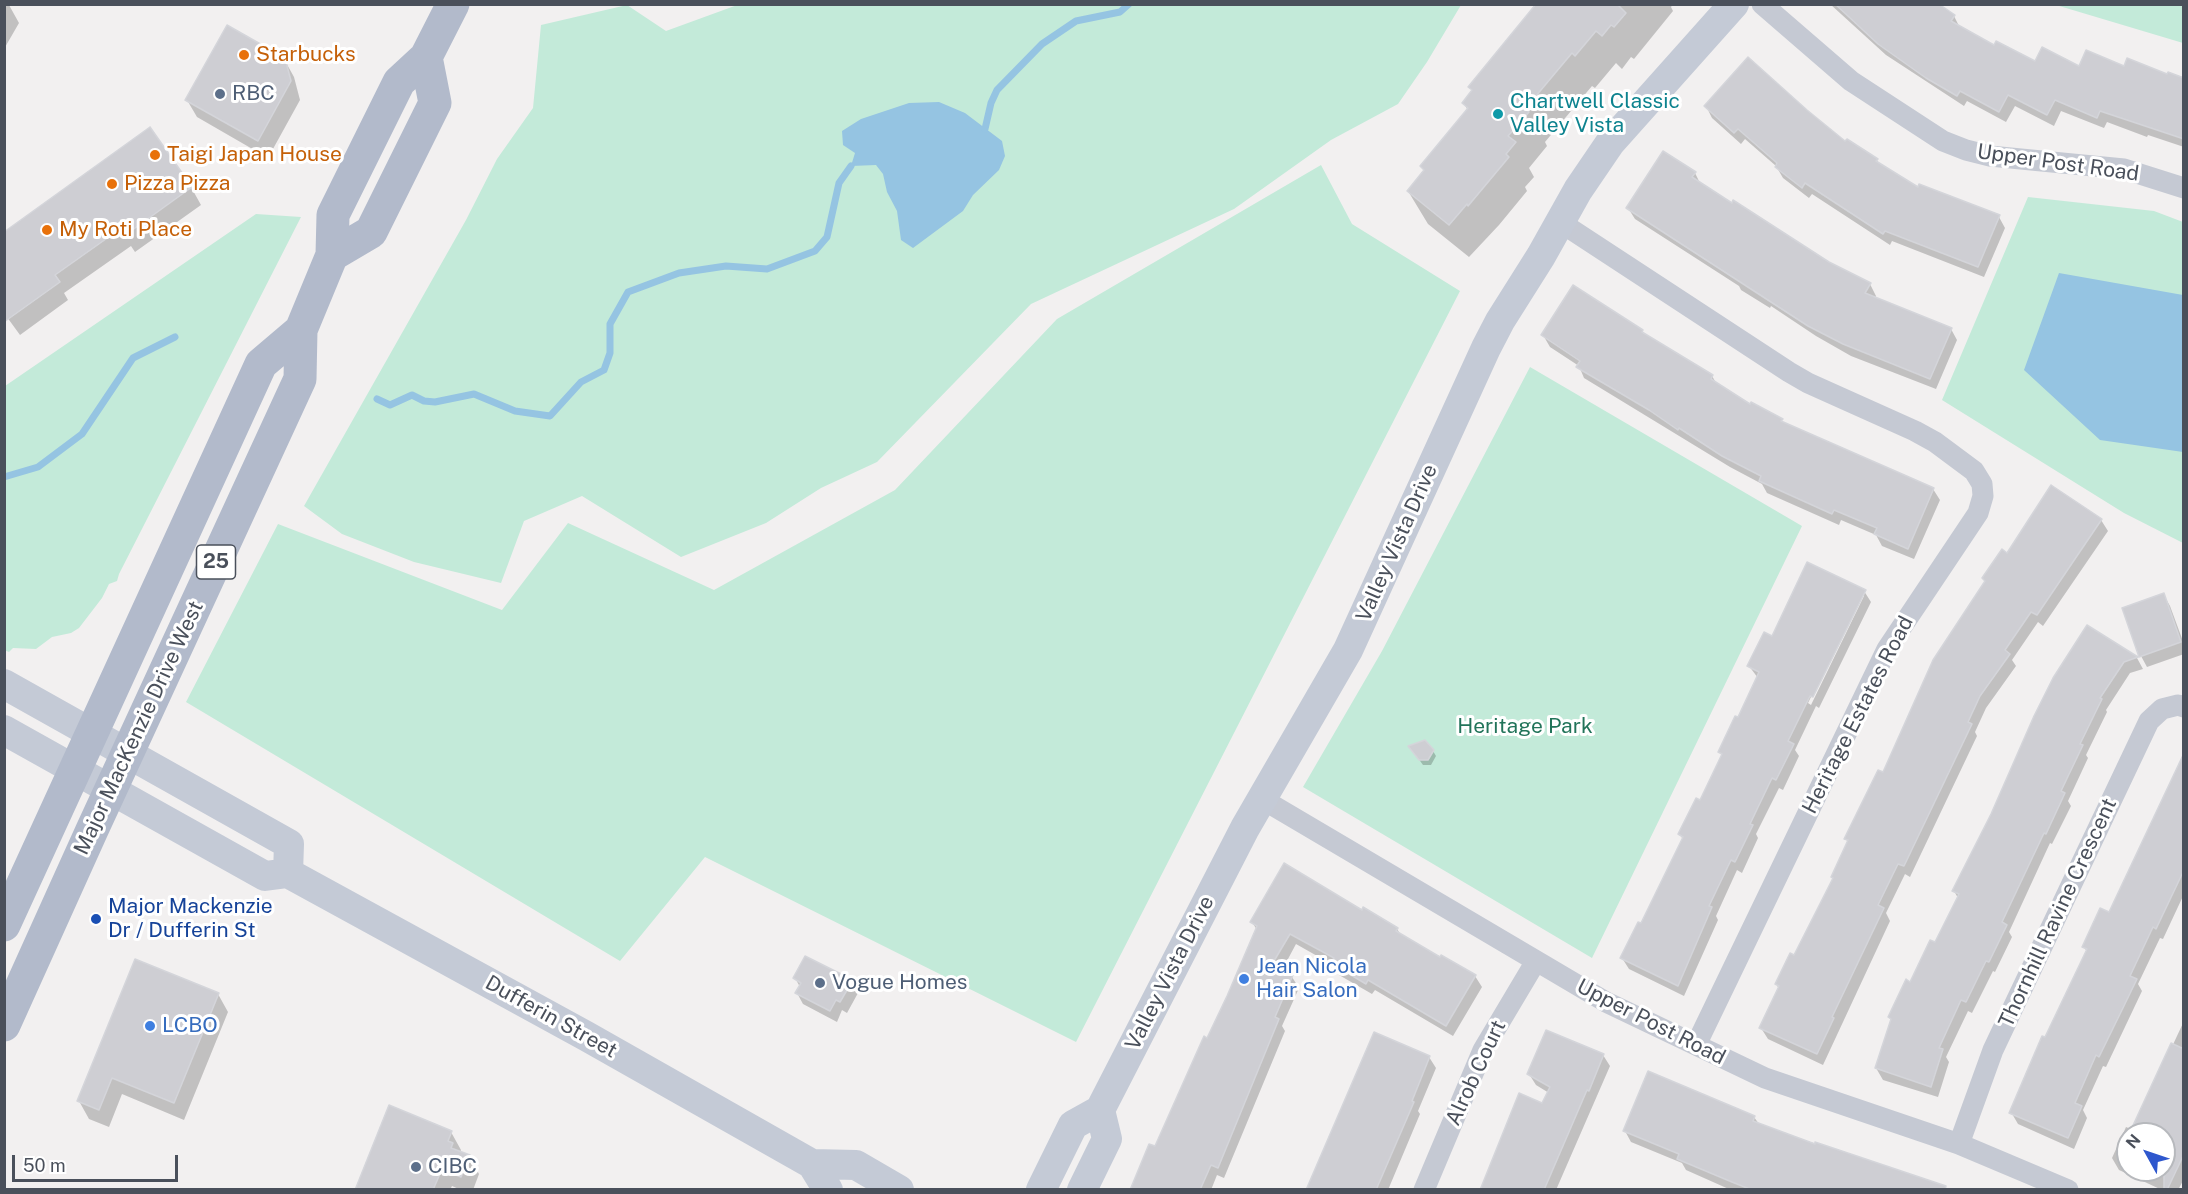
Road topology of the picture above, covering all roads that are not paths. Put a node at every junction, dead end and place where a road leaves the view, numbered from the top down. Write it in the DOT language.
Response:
graph roads {
  1 [pos="453,4"];
  2 [pos="1734,4"];
  3 [pos="1762,4"];
  4 [pos="2184,188"];
  5 [pos="1560,222"];
  6 [pos="301,330"];
  7 [pos="4,684"];
  8 [pos="2184,707"];
  9 [pos="4,730"];
  10 [pos="92,733"];
  11 [pos="127,752"];
  12 [pos="75,769"];
  13 [pos="110,789"];
  14 [pos="1262,799"];
  15 [pos="288,873"];
  16 [pos="4,925"];
  17 [pos="1536,961"];
  18 [pos="4,1025"];
  19 [pos="1696,1045"];
  20 [pos="1100,1110"];
  21 [pos="1959,1144"];
  22 [pos="812,1164"];
  23 [pos="828,1190"];
  24 [pos="899,1190"];
  25 [pos="1041,1190"];
  26 [pos="1082,1190"];
  27 [pos="1424,1190"];
  28 [pos="2067,1190"];
  1 -- 6 [label="main road, Major MacKenzie Drive West / 25"];
  2 -- 5 [label="street, Valley Vista Drive"];
  3 -- 4 [label="street, Upper Post Road"];
  5 -- 14 [label="street, Valley Vista Drive"];
  5 -- 19 [label="street, Heritage Estates Road"];
  6 -- 10 [label="main road, Major MacKenzie Drive West / 25"];
  6 -- 11 [label="main road, Major MacKenzie Drive West / 25"];
  7 -- 10 [label="street"];
  8 -- 21 [label="street, Thornhill Ravine Crescent"];
  9 -- 12 [label="street, Dufferin Street"];
  10 -- 11 [label="street"];
  10 -- 12 [label="main road, Major MacKenzie Drive West / 25"];
  11 -- 13 [label="main road, Major MacKenzie Drive West / 25"];
  11 -- 15 [label="street"];
  12 -- 13 [label="street, Dufferin Street"];
  12 -- 16 [label="main road, Major MacKenzie Drive West / 25"];
  13 -- 15 [label="street, Dufferin Street"];
  13 -- 18 [label="main road, Major MacKenzie Drive West / 25"];
  14 -- 17 [label="street, Upper Post Road"];
  14 -- 20 [label="street, Valley Vista Drive"];
  15 -- 22 [label="street, Dufferin Street"];
  17 -- 19 [label="street, Upper Post Road"];
  17 -- 27 [label="street, Alrob Court"];
  19 -- 21 [label="street, Upper Post Road"];
  20 -- 25 [label="street"];
  20 -- 26 [label="street"];
  21 -- 28 [label="street, Upper Post Road"];
  22 -- 23 [label="street, Dufferin Street"];
  22 -- 24 [label="street, Dufferin Street"];
}
